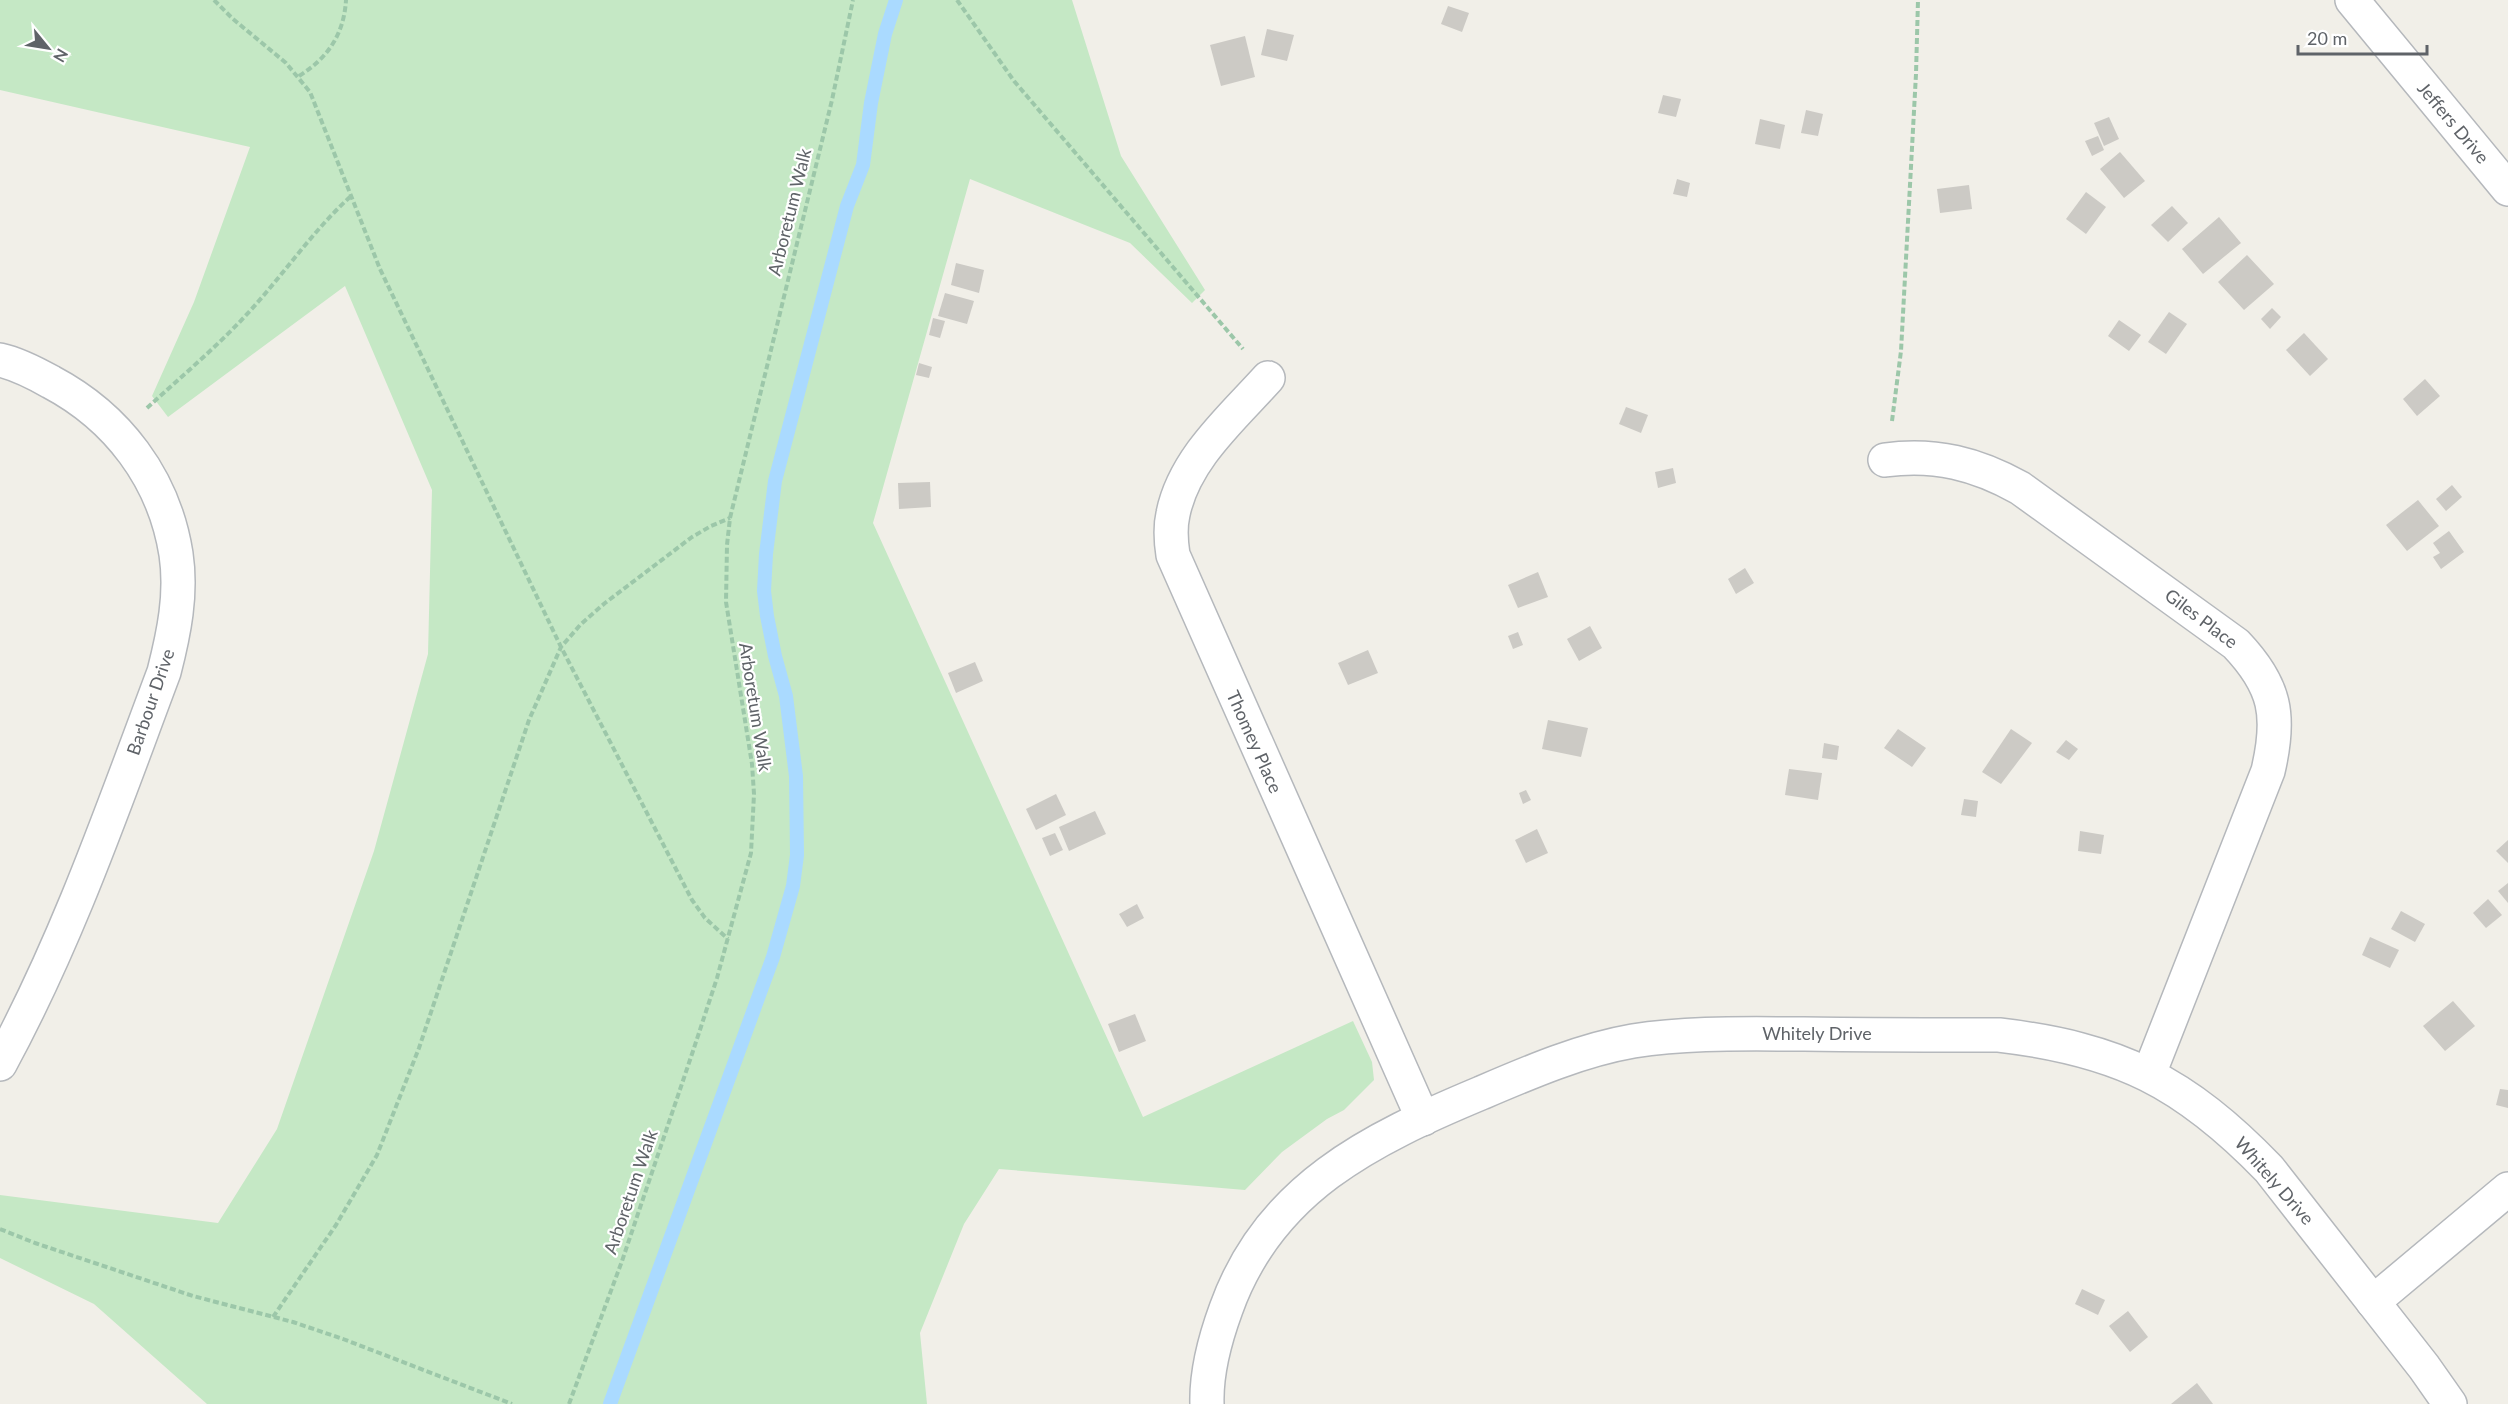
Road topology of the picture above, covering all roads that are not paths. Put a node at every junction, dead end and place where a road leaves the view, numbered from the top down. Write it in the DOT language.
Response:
graph roads {
  1 [pos="2352,0"];
  2 [pos="2508,189"];
  3 [pos="0,360"];
  4 [pos="1268,378"];
  5 [pos="1885,459"];
  6 [pos="0,1064"];
  7 [pos="2148,1074"];
  8 [pos="1423,1119"];
  9 [pos="2508,1189"];
  10 [pos="2373,1302"];
  11 [pos="1207,1404"];
  12 [pos="2450,1404"];
  1 -- 2 [label="street, Jeffers Drive"];
  3 -- 6 [label="street, Barbour Drive"];
  4 -- 8 [label="street, Thomey Place"];
  5 -- 7 [label="street, Giles Place"];
  7 -- 8 [label="street, Whitely Drive"];
  7 -- 10 [label="street, Whitely Drive"];
  8 -- 11 [label="street, Whitely Drive"];
  9 -- 10 [label="street"];
  10 -- 12 [label="street, Whitely Drive"];
}
